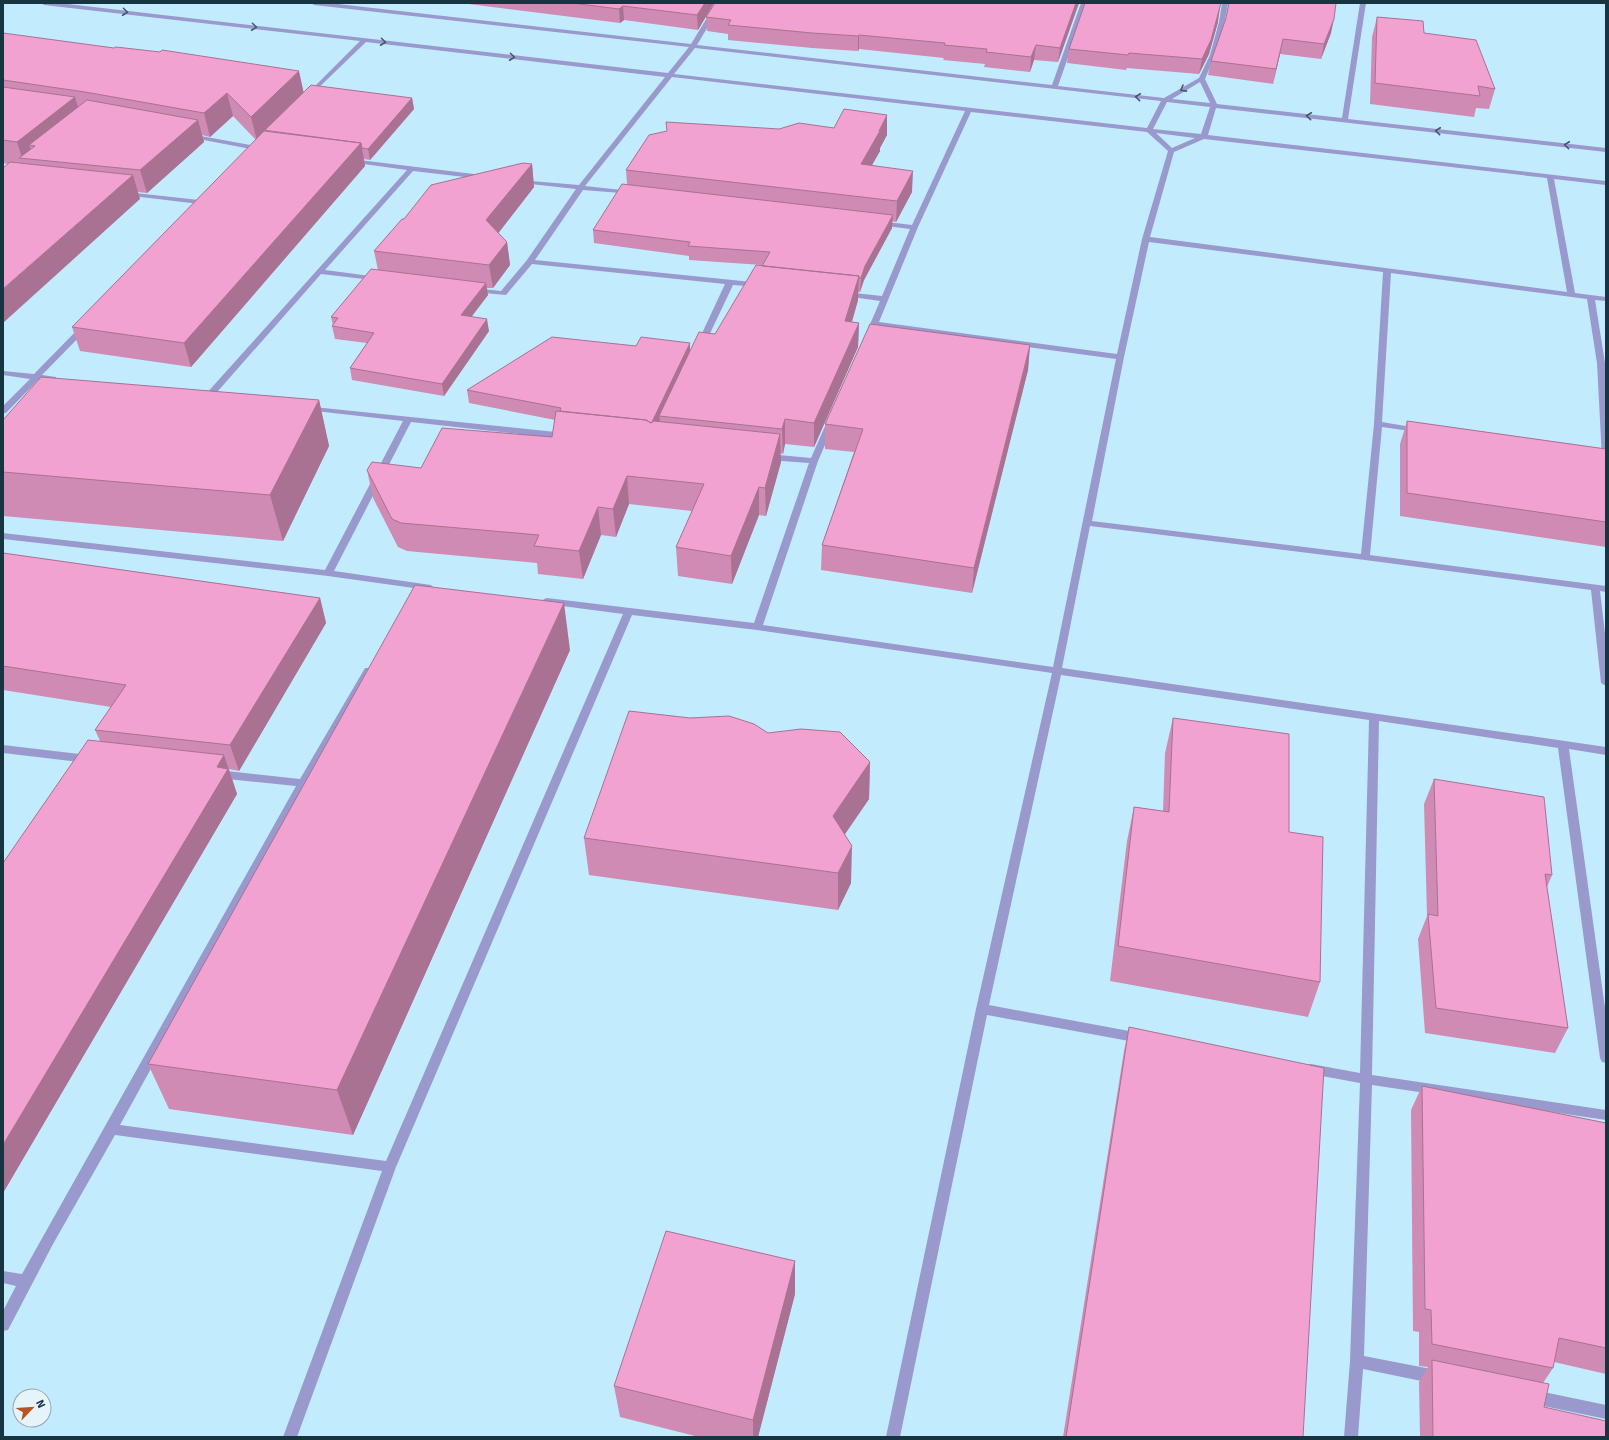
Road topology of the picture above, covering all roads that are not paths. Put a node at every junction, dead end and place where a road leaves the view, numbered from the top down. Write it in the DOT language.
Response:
graph roads {
  1 [pos="44,3"];
  2 [pos="314,3"];
  3 [pos="719,3"];
  4 [pos="1084,3"];
  5 [pos="1225,3"];
  6 [pos="1363,3"];
  7 [pos="365,40"];
  8 [pos="693,46"];
  9 [pos="670,75"];
  10 [pos="1202,79"];
  11 [pos="1054,87"];
  12 [pos="304,99"];
  13 [pos="1165,100"];
  14 [pos="1214,105"];
  15 [pos="969,110"];
  16 [pos="1345,120"];
  17 [pos="1149,130"];
  18 [pos="185,136"];
  19 [pos="1204,136"];
  20 [pos="257,145"];
  21 [pos="270,150"];
  22 [pos="1606,150"];
  23 [pos="1171,151"];
  24 [pos="250,154"];
  25 [pos="341,160"];
  26 [pos="411,169"];
  27 [pos="1550,176"];
  28 [pos="488,177"];
  29 [pos="511,180"];
  30 [pos="1606,183"];
  31 [pos="581,187"];
  32 [pos="122,194"];
  33 [pos="636,194"];
  34 [pos="214,197"];
  35 [pos="874,222"];
  36 [pos="914,227"];
  37 [pos="1146,239"];
  38 [pos="530,262"];
  39 [pos="1387,270"];
  40 [pos="319,272"];
  41 [pos="388,280"];
  42 [pos="730,282"];
  43 [pos="769,286"];
  44 [pos="465,289"];
  45 [pos="839,294"];
  46 [pos="1571,294"];
  47 [pos="1591,297"];
  48 [pos="885,298"];
  49 [pos="1606,299"];
  50 [pos="91,320"];
  51 [pos="874,324"];
  52 [pos="865,346"];
  53 [pos="697,353"];
  54 [pos="1120,356"];
  55 [pos="3,373"];
  56 [pos="35,377"];
  57 [pos="59,379"];
  58 [pos="208,397"];
  59 [pos="300,407"];
  60 [pos="3,411"];
  61 [pos="833,418"];
  62 [pos="408,419"];
  63 [pos="1378,424"];
  64 [pos="1425,431"];
  65 [pos="574,437"];
  66 [pos="760,456"];
  67 [pos="1603,458"];
  68 [pos="814,462"];
  69 [pos="1086,524"];
  70 [pos="3,536"];
  71 [pos="1365,558"];
  72 [pos="328,573"];
  73 [pos="418,586"];
  74 [pos="441,588"];
  75 [pos="1595,588"];
  76 [pos="1606,589"];
  77 [pos="410,599"];
  78 [pos="535,600"];
  79 [pos="629,611"];
  80 [pos="757,627"];
  81 [pos="374,661"];
  82 [pos="1057,671"];
  83 [pos="1606,683"];
  84 [pos="1374,717"];
  85 [pos="1563,744"];
  86 [pos="4,751"];
  87 [pos="1606,751"];
  88 [pos="100,760"];
  89 [pos="208,773"];
  90 [pos="302,783"];
  91 [pos="982,1009"];
  92 [pos="1155,1040"];
  93 [pos="1606,1058"];
  94 [pos="1296,1066"];
  95 [pos="1366,1079"];
  96 [pos="1606,1115"];
  97 [pos="112,1129"];
  98 [pos="390,1167"];
  99 [pos="3,1277"];
  100 [pos="24,1282"];
  101 [pos="3,1325"];
  102 [pos="1357,1361"];
  103 [pos="1450,1380"];
  104 [pos="1520,1394"];
  105 [pos="1606,1412"];
  106 [pos="290,1437"];
  107 [pos="893,1437"];
  108 [pos="1351,1437"];
  1 -- 7 [label="street, one-way"];
  2 -- 8 [label="street"];
  3 -- 8 [label="street"];
  4 -- 11 [label="street"];
  5 -- 10 [label="street"];
  6 -- 16 [label="street"];
  7 -- 9 [label="street, one-way"];
  7 -- 12 [label="street"];
  8 -- 9 [label="street"];
  8 -- 11 [label="street"];
  9 -- 15 [label="street"];
  9 -- 31 [label="street"];
  10 -- 13 [label="street, one-way"];
  10 -- 14 [label="street"];
  13 -- 11 [label="street, one-way"];
  13 -- 14 [label="street"];
  13 -- 17 [label="street"];
  16 -- 14 [label="street, one-way"];
  14 -- 19 [label="street"];
  15 -- 17 [label="street"];
  15 -- 36 [label="street"];
  22 -- 16 [label="street, one-way"];
  17 -- 19 [label="street"];
  17 -- 23 [label="street"];
  18 -- 20 [label="street"];
  19 -- 23 [label="street"];
  19 -- 27 [label="street"];
  20 -- 21 [label="street"];
  20 -- 24 [label="street"];
  23 -- 37 [label="street"];
  25 -- 26 [label="street"];
  26 -- 28 [label="street"];
  26 -- 40 [label="street"];
  27 -- 30 [label="street"];
  27 -- 46 [label="street"];
  29 -- 31 [label="street"];
  31 -- 33 [label="street"];
  31 -- 38 [label="street"];
  32 -- 34 [label="street"];
  35 -- 36 [label="street"];
  36 -- 48 [label="street"];
  37 -- 39 [label="street"];
  37 -- 54 [label="street"];
  38 -- 42 [label="street"];
  38 -- 44 [label="street"];
  39 -- 46 [label="street"];
  39 -- 63 [label="street"];
  40 -- 41 [label="street"];
  40 -- 58 [label="street"];
  42 -- 43 [label="street"];
  42 -- 53 [label="street"];
  45 -- 48 [label="street"];
  46 -- 47 [label="street"];
  47 -- 49 [label="street"];
  47 -- 67 [label="street"];
  48 -- 51 [label="street"];
  50 -- 56 [label="street"];
  51 -- 52 [label="street"];
  51 -- 54 [label="street"];
  54 -- 69 [label="street"];
  55 -- 56 [label="street"];
  56 -- 57 [label="street"];
  56 -- 60 [label="street"];
  59 -- 62 [label="street"];
  61 -- 68 [label="street"];
  62 -- 65 [label="street"];
  62 -- 72 [label="street"];
  63 -- 64 [label="street"];
  63 -- 71 [label="street"];
  66 -- 68 [label="street"];
  68 -- 80 [label="street"];
  69 -- 71 [label="street"];
  69 -- 82 [label="street"];
  70 -- 72 [label="street"];
  71 -- 75 [label="street"];
  72 -- 73 [label="street"];
  73 -- 74 [label="street"];
  73 -- 77 [label="street"];
  75 -- 76 [label="street"];
  75 -- 83 [label="street"];
  78 -- 79 [label="street"];
  79 -- 80 [label="street"];
  79 -- 98 [label="street"];
  80 -- 82 [label="street"];
  81 -- 90 [label="street"];
  82 -- 84 [label="street"];
  82 -- 91 [label="street"];
  84 -- 85 [label="street"];
  84 -- 95 [label="street"];
  85 -- 87 [label="street"];
  85 -- 93 [label="street"];
  86 -- 88 [label="street"];
  89 -- 90 [label="street"];
  90 -- 97 [label="street"];
  91 -- 92 [label="street"];
  91 -- 107 [label="street"];
  94 -- 95 [label="street"];
  95 -- 96 [label="street"];
  95 -- 102 [label="street"];
  97 -- 98 [label="street"];
  97 -- 100 [label="street"];
  98 -- 106 [label="street"];
  99 -- 100 [label="street"];
  100 -- 101 [label="street"];
  102 -- 103 [label="street"];
  102 -- 108 [label="street"];
  104 -- 105 [label="street"];
}
